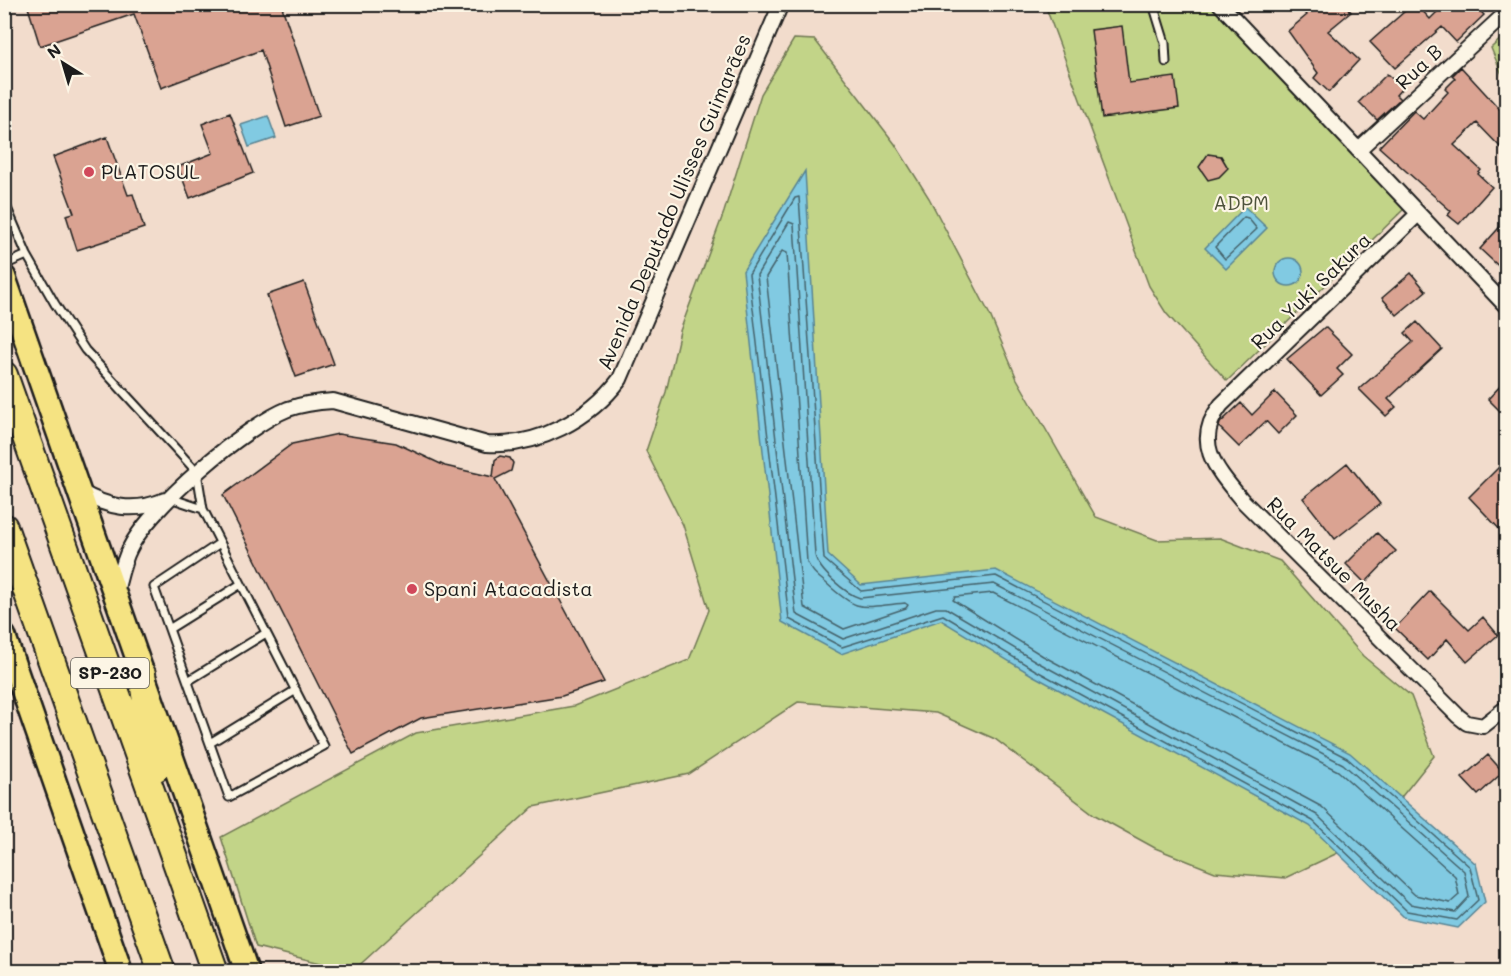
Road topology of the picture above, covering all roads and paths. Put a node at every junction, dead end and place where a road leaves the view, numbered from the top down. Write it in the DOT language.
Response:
graph roads {
  1 [pos="781,4"];
  2 [pos="1153,4"];
  3 [pos="1220,4"];
  4 [pos="1506,13"];
  5 [pos="1167,62"];
  6 [pos="1358,150"];
  7 [pos="4,201"];
  8 [pos="1418,214"];
  9 [pos="27,255"];
  10 [pos="4,265"];
  11 [pos="4,277"];
  12 [pos="1506,306"];
  13 [pos="4,375"];
  14 [pos="1230,396"];
  15 [pos="197,472"];
  16 [pos="78,491"];
  17 [pos="170,498"];
  18 [pos="203,510"];
  19 [pos="4,527"];
  20 [pos="220,543"];
  21 [pos="241,584"];
  22 [pos="115,597"];
  23 [pos="170,629"];
  24 [pos="266,633"];
  25 [pos="7,653"];
  26 [pos="142,674"];
  27 [pos="188,681"];
  28 [pos="296,690"];
  29 [pos="1506,708"];
  30 [pos="210,743"];
  31 [pos="178,867"];
  32 [pos="121,972"];
  33 [pos="162,972"];
  34 [pos="215,972"];
  35 [pos="247,972"];
  1 -- 15 [label="street, Avenida Deputado Ulisses Guimarães"];
  2 -- 5 [label="lane"];
  3 -- 6 [label="street"];
  4 -- 6 [label="street, Rua B"];
  6 -- 8 [label="street"];
  7 -- 9 [label="lane"];
  8 -- 12 [label="street"];
  8 -- 14 [label="street, Rua Yuki Sakura"];
  9 -- 10 [label="lane"];
  9 -- 15 [label="lane"];
  11 -- 16 [label="main road"];
  13 -- 31 [label="highway, SP-230"];
  14 -- 29 [label="street, Rua Matsue Musha"];
  15 -- 17 [label="street, Avenida Deputado Ulisses Guimarães"];
  15 -- 18 [label="lane"];
  16 -- 17 [label="street, Avenida Deputado Ulisses Guimarães"];
  16 -- 22 [label="main road"];
  17 -- 18 [label="lane"];
  17 -- 22 [label="street, Avenida Deputado Ulisses Guimarães"];
  18 -- 20 [label="lane"];
  19 -- 33 [label="highway, SP-230"];
  20 -- 21 [label="lane"];
  20 -- 23 [label="lane"];
  21 -- 23 [label="lane"];
  21 -- 24 [label="lane"];
  22 -- 26 [label="main road"];
  23 -- 27 [label="lane"];
  24 -- 27 [label="lane"];
  24 -- 28 [label="lane"];
  25 -- 32 [label="main road"];
  26 -- 31 [label="highway"];
  26 -- 35 [label="main road"];
  27 -- 30 [label="lane"];
  28 -- 30 [label="lane"];
  28 -- 30 [label="lane"];
  31 -- 34 [label="highway, SP-230"];
}
